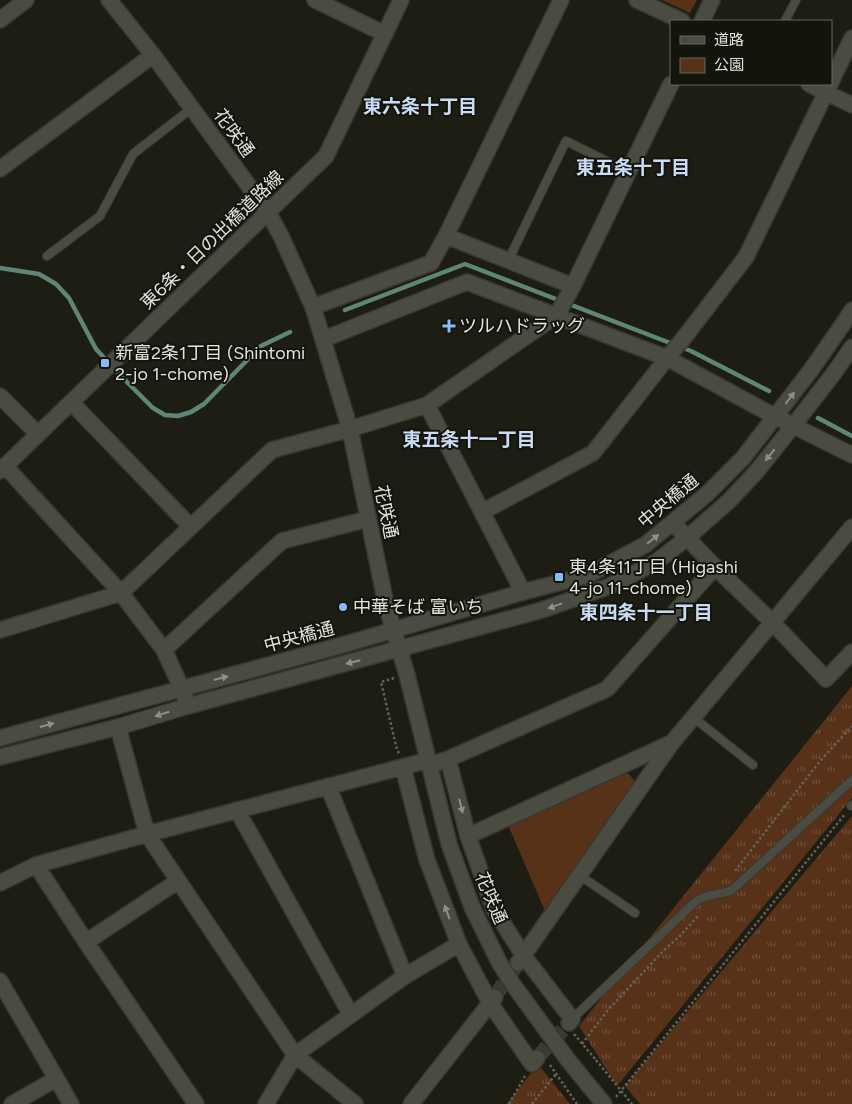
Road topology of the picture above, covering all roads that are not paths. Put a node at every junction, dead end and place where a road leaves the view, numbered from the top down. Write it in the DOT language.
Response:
graph roads {
  1 [pos="26,0"];
  2 [pos="109,0"];
  3 [pos="315,0"];
  4 [pos="401,0"];
  5 [pos="562,0"];
  6 [pos="637,0"];
  7 [pos="712,0"];
  8 [pos="796,0"];
  9 [pos="0,20"];
  10 [pos="680,20"];
  11 [pos="702,20"];
  12 [pos="786,20"];
  13 [pos="385,34"];
  14 [pos="852,38"];
  15 [pos="153,55"];
  16 [pos="832,80"];
  17 [pos="671,85"];
  18 [pos="829,86"];
  19 [pos="852,105"];
  20 [pos="192,108"];
  21 [pos="0,169"];
  22 [pos="629,172"];
  23 [pos="268,212"];
  24 [pos="446,236"];
  25 [pos="47,256"];
  26 [pos="508,261"];
  27 [pos="565,301"];
  28 [pos="313,307"];
  29 [pos="852,310"];
  30 [pos="324,339"];
  31 [pos="852,346"];
  32 [pos="675,349"];
  33 [pos="0,396"];
  34 [pos="71,402"];
  35 [pos="427,405"];
  36 [pos="776,417"];
  37 [pos="793,426"];
  38 [pos="350,429"];
  39 [pos="38,434"];
  40 [pos="852,455"];
  41 [pos="2,468"];
  42 [pos="482,512"];
  43 [pos="368,520"];
  44 [pos="673,523"];
  45 [pos="852,527"];
  46 [pos="191,528"];
  47 [pos="687,538"];
  48 [pos="714,567"];
  49 [pos="523,592"];
  50 [pos="121,593"];
  51 [pos="772,622"];
  52 [pos="0,630"];
  53 [pos="394,630"];
  54 [pos="164,650"];
  55 [pos="400,650"];
  56 [pos="852,652"];
  57 [pos="182,688"];
  58 [pos="188,706"];
  59 [pos="693,716"];
  60 [pos="118,727"];
  61 [pos="0,738"];
  62 [pos="671,744"];
  63 [pos="0,757"];
  64 [pos="448,759"];
  65 [pos="430,763"];
  66 [pos="753,765"];
  67 [pos="407,766"];
  68 [pos="852,780"];
  69 [pos="328,786"];
  70 [pos="237,810"];
  71 [pos="146,834"];
  72 [pos="468,836"];
  73 [pos="36,865"];
  74 [pos="579,875"];
  75 [pos="178,881"];
  76 [pos="0,883"];
  77 [pos="635,913"];
  78 [pos="86,942"];
  79 [pos="459,944"];
  80 [pos="521,959"];
  81 [pos="405,976"];
  82 [pos="0,981"];
  83 [pos="492,1000"];
  84 [pos="351,1016"];
  85 [pos="572,1026"];
  86 [pos="295,1055"];
  87 [pos="535,1061"];
  88 [pos="56,1079"];
  89 [pos="609,1101"];
  90 [pos="12,1104"];
  91 [pos="71,1104"];
  92 [pos="196,1104"];
  93 [pos="266,1104"];
  94 [pos="355,1104"];
  95 [pos="411,1104"];
  1 -- 9 [label="street"];
  2 -- 15 [label="street, 花咲通"];
  3 -- 13 [label="street"];
  4 -- 13 [label="street, 東6条・日の出橋道路線"];
  5 -- 24 [label="street"];
  6 -- 10 [label="street"];
  7 -- 11 [label="street"];
  8 -- 12 [label="lane"];
  13 -- 23 [label="street, 東6条・日の出橋道路線"];
  14 -- 16 [label="street"];
  15 -- 20 [label="street, 花咲通"];
  15 -- 21 [label="street"];
  17 -- 22 [label="street"];
  18 -- 19 [label="street"];
  18 -- 32 [label="street"];
  20 -- 23 [label="street, 花咲通"];
  20 -- 25 [label="lane"];
  22 -- 26 [label="lane"];
  22 -- 27 [label="street"];
  23 -- 28 [label="street, 花咲通"];
  23 -- 34 [label="street, 東6条・日の出橋道路線"];
  24 -- 26 [label="street"];
  24 -- 28 [label="street"];
  26 -- 27 [label="street"];
  27 -- 30 [label="street"];
  27 -- 32 [label="street"];
  27 -- 35 [label="street"];
  28 -- 30 [label="street, 花咲通"];
  36 -- 29 [label="street, 中央橋通, one-way"];
  30 -- 38 [label="street, 花咲通"];
  31 -- 37 [label="street"];
  32 -- 36 [label="street"];
  32 -- 42 [label="street"];
  33 -- 39 [label="street"];
  34 -- 39 [label="street, 東6条・日の出橋道路線"];
  34 -- 46 [label="street"];
  35 -- 38 [label="street"];
  35 -- 42 [label="street"];
  36 -- 37 [label="street"];
  36 -- 44 [label="street, 中央橋通"];
  37 -- 40 [label="street"];
  37 -- 47 [label="street, one-way"];
  38 -- 43 [label="street, 花咲通"];
  38 -- 46 [label="street"];
  39 -- 41 [label="street, 東6条・日の出橋道路線"];
  41 -- 50 [label="street"];
  42 -- 49 [label="street"];
  43 -- 53 [label="street, 花咲通"];
  43 -- 54 [label="street"];
  44 -- 47 [label="street"];
  49 -- 44 [label="street, 中央橋通, one-way"];
  45 -- 51 [label="street"];
  46 -- 50 [label="street"];
  47 -- 48 [label="street"];
  47 -- 55 [label="street, one-way"];
  48 -- 51 [label="street"];
  48 -- 64 [label="street"];
  49 -- 53 [label="street, 中央橋通"];
  50 -- 52 [label="street"];
  50 -- 54 [label="street"];
  51 -- 56 [label="street"];
  51 -- 59 [label="street"];
  53 -- 55 [label="street, 花咲通"];
  57 -- 53 [label="street, 中央橋通, one-way"];
  54 -- 57 [label="street"];
  55 -- 58 [label="street, one-way"];
  55 -- 65 [label="street, 花咲通"];
  57 -- 58 [label="street"];
  61 -- 57 [label="street, 中央橋通, one-way"];
  58 -- 60 [label="street, one-way"];
  59 -- 62 [label="street"];
  59 -- 66 [label="lane"];
  60 -- 63 [label="street"];
  60 -- 71 [label="street"];
  62 -- 72 [label="street"];
  62 -- 74 [label="street"];
  64 -- 65 [label="street"];
  64 -- 72 [label="street, one-way"];
  65 -- 67 [label="street"];
  65 -- 89 [label="street, 花咲通"];
  67 -- 69 [label="street"];
  79 -- 67 [label="street, one-way"];
  68 -- 85 [label="lane"];
  69 -- 70 [label="street"];
  69 -- 81 [label="street"];
  70 -- 71 [label="street"];
  70 -- 84 [label="street"];
  71 -- 73 [label="street"];
  71 -- 75 [label="street"];
  72 -- 80 [label="street"];
  73 -- 76 [label="street"];
  73 -- 78 [label="street"];
  74 -- 77 [label="lane"];
  74 -- 80 [label="street"];
  75 -- 78 [label="street"];
  75 -- 86 [label="street"];
  78 -- 92 [label="street"];
  79 -- 81 [label="street"];
  79 -- 83 [label="street"];
  80 -- 85 [label="street"];
  81 -- 84 [label="street"];
  82 -- 88 [label="street"];
  83 -- 87 [label="street"];
  83 -- 95 [label="street"];
  84 -- 86 [label="street"];
  86 -- 93 [label="street"];
  86 -- 94 [label="street"];
  88 -- 90 [label="street"];
  88 -- 91 [label="street"];
}
